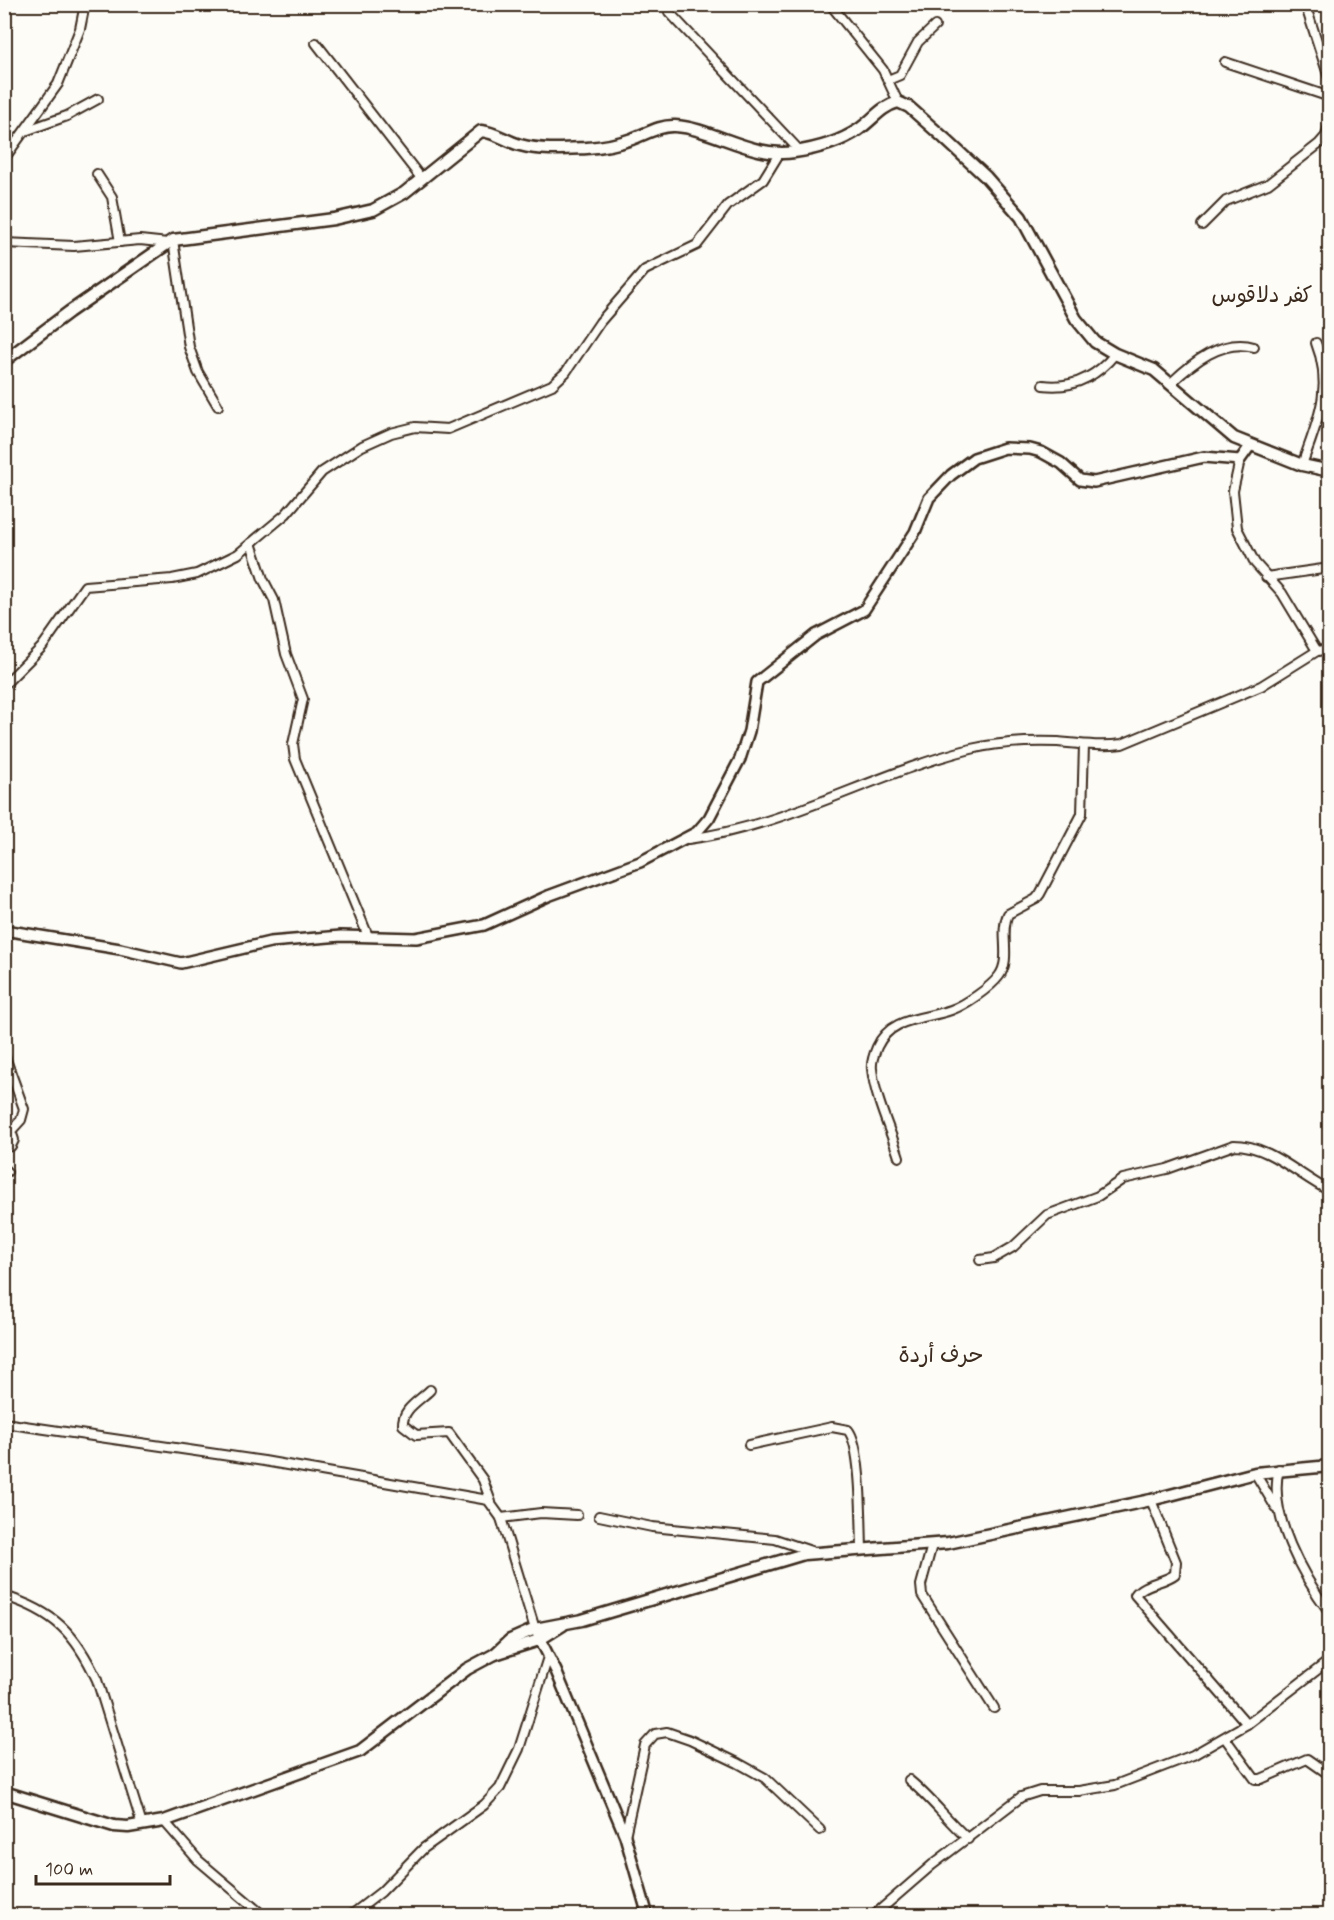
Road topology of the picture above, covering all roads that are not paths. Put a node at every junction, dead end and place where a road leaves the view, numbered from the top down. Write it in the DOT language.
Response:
graph roads {
  1 [pos="85,4"];
  2 [pos="830,4"];
  3 [pos="1305,4"];
  4 [pos="669,12"];
  5 [pos="935,26"];
  6 [pos="316,44"];
  7 [pos="1225,62"];
  8 [pos="888,80"];
  9 [pos="1329,81"];
  10 [pos="1329,97"];
  11 [pos="98,99"];
  12 [pos="898,102"];
  13 [pos="1329,121"];
  14 [pos="25,131"];
  15 [pos="800,151"];
  16 [pos="778,154"];
  17 [pos="4,159"];
  18 [pos="97,174"];
  19 [pos="421,178"];
  20 [pos="1202,225"];
  21 [pos="170,241"];
  22 [pos="120,242"];
  23 [pos="4,243"];
  24 [pos="1316,343"];
  25 [pos="1254,347"];
  26 [pos="1114,354"];
  27 [pos="4,361"];
  28 [pos="1171,383"];
  29 [pos="1043,385"];
  30 [pos="218,406"];
  31 [pos="1250,446"];
  32 [pos="1240,460"];
  33 [pos="1302,465"];
  34 [pos="1329,471"];
  35 [pos="250,543"];
  36 [pos="1329,567"];
  37 [pos="1266,577"];
  38 [pos="1329,649"];
  39 [pos="1317,651"];
  40 [pos="4,685"];
  41 [pos="1084,745"];
  42 [pos="688,839"];
  43 [pos="4,930"];
  44 [pos="368,936"];
  45 [pos="4,1054"];
  46 [pos="7,1132"];
  47 [pos="4,1147"];
  48 [pos="899,1157"];
  49 [pos="1329,1191"];
  50 [pos="980,1260"];
  51 [pos="430,1390"];
  52 [pos="4,1423"];
  53 [pos="749,1445"];
  54 [pos="1329,1466"];
  55 [pos="1279,1469"];
  56 [pos="1255,1473"];
  57 [pos="1151,1500"];
  58 [pos="491,1502"];
  59 [pos="577,1515"];
  60 [pos="600,1516"];
  61 [pos="501,1518"];
  62 [pos="1284,1523"];
  63 [pos="932,1545"];
  64 [pos="862,1549"];
  65 [pos="816,1553"];
  66 [pos="4,1596"];
  67 [pos="1329,1613"];
  68 [pos="537,1634"];
  69 [pos="548,1657"];
  70 [pos="1329,1660"];
  71 [pos="994,1708"];
  72 [pos="1247,1724"];
  73 [pos="1225,1738"];
  74 [pos="1329,1775"];
  75 [pos="909,1780"];
  76 [pos="4,1792"];
  77 [pos="164,1821"];
  78 [pos="142,1825"];
  79 [pos="820,1830"];
  80 [pos="625,1836"];
  81 [pos="968,1839"];
  82 [pos="264,1916"];
  83 [pos="350,1916"];
  84 [pos="648,1916"];
  85 [pos="873,1916"];
  1 -- 14 [label="street"];
  2 -- 8 [label="street"];
  3 -- 9 [label="street"];
  4 -- 15 [label="street"];
  5 -- 8 [label="street"];
  6 -- 19 [label="street"];
  7 -- 10 [label="street"];
  8 -- 12 [label="street"];
  11 -- 14 [label="street"];
  12 -- 15 [label="main road"];
  12 -- 26 [label="main road"];
  13 -- 20 [label="street"];
  14 -- 17 [label="street"];
  15 -- 16 [label="main road"];
  16 -- 19 [label="main road"];
  16 -- 35 [label="street"];
  18 -- 22 [label="street"];
  19 -- 21 [label="main road"];
  21 -- 22 [label="street"];
  21 -- 27 [label="main road"];
  21 -- 30 [label="street"];
  22 -- 23 [label="street"];
  24 -- 33 [label="street"];
  25 -- 28 [label="street"];
  26 -- 28 [label="main road"];
  26 -- 29 [label="street"];
  28 -- 31 [label="main road"];
  31 -- 32 [label="street"];
  31 -- 33 [label="main road"];
  32 -- 37 [label="street"];
  32 -- 42 [label="street"];
  33 -- 34 [label="main road"];
  35 -- 40 [label="street"];
  35 -- 44 [label="street"];
  36 -- 37 [label="street"];
  37 -- 39 [label="street"];
  38 -- 39 [label="street"];
  39 -- 41 [label="street"];
  41 -- 42 [label="street"];
  41 -- 48 [label="street"];
  42 -- 44 [label="street"];
  43 -- 44 [label="street"];
  45 -- 46 [label="street"];
  46 -- 47 [label="street"];
  49 -- 50 [label="street"];
  51 -- 58 [label="street"];
  52 -- 58 [label="street"];
  53 -- 64 [label="street"];
  54 -- 55 [label="main road"];
  55 -- 56 [label="main road"];
  55 -- 62 [label="street"];
  56 -- 57 [label="main road"];
  56 -- 62 [label="street"];
  57 -- 63 [label="main road"];
  57 -- 72 [label="street"];
  58 -- 61 [label="street"];
  59 -- 61 [label="street"];
  60 -- 65 [label="street"];
  61 -- 68 [label="street"];
  62 -- 67 [label="street"];
  63 -- 64 [label="main road"];
  63 -- 71 [label="street"];
  64 -- 65 [label="main road"];
  65 -- 68 [label="main road"];
  66 -- 78 [label="street"];
  68 -- 69 [label="street"];
  68 -- 77 [label="main road"];
  69 -- 80 [label="street"];
  69 -- 83 [label="street"];
  70 -- 72 [label="street"];
  72 -- 73 [label="street"];
  73 -- 74 [label="street"];
  73 -- 81 [label="street"];
  75 -- 81 [label="street"];
  76 -- 78 [label="main road"];
  77 -- 78 [label="main road"];
  77 -- 82 [label="street"];
  79 -- 80 [label="street"];
  80 -- 84 [label="street"];
  81 -- 85 [label="street"];
}
